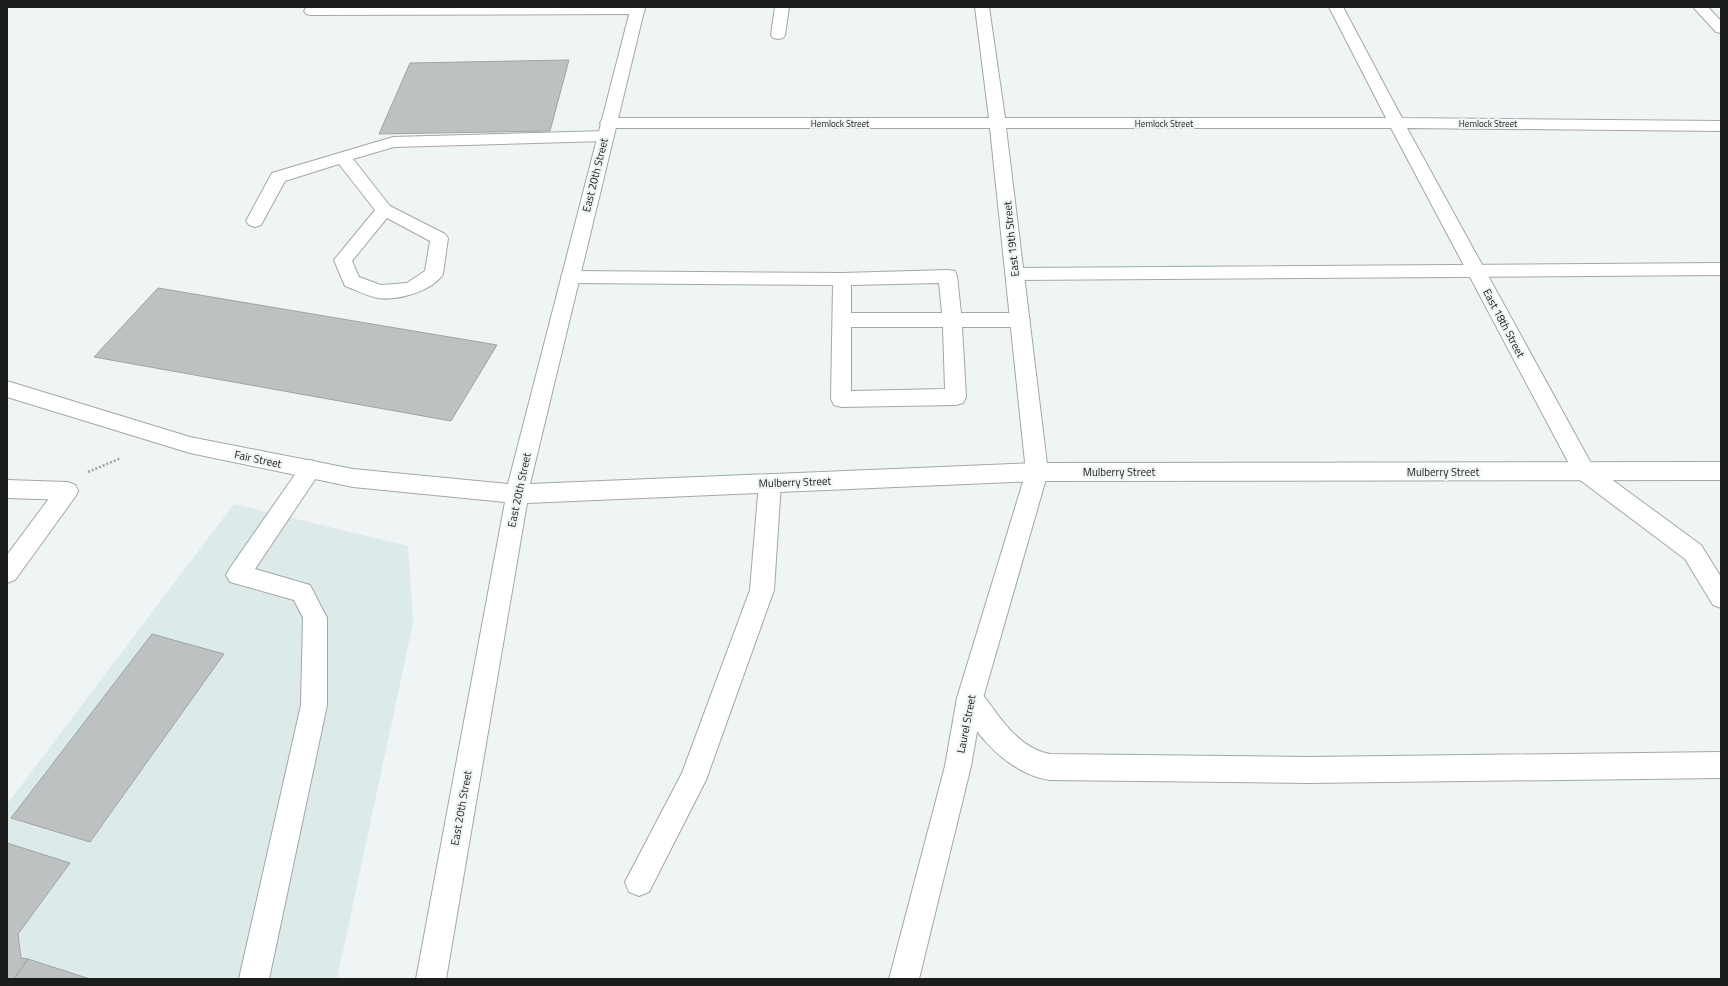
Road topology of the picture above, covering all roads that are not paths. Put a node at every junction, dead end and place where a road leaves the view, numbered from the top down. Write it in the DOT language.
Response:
graph roads {
  1 [pos="782,7"];
  2 [pos="982,7"];
  3 [pos="1336,7"];
  4 [pos="1700,7"];
  5 [pos="638,8"];
  6 [pos="311,11"];
  7 [pos="1721,28"];
  8 [pos="778,35"];
  9 [pos="1396,123"];
  10 [pos="998,124"];
  11 [pos="1721,126"];
  12 [pos="606,130"];
  13 [pos="343,157"];
  14 [pos="384,210"];
  15 [pos="255,221"];
  16 [pos="1721,269"];
  17 [pos="1476,271"];
  18 [pos="1015,274"];
  19 [pos="570,277"];
  20 [pos="842,278"];
  21 [pos="841,320"];
  22 [pos="952,320"];
  23 [pos="1020,320"];
  24 [pos="7,390"];
  25 [pos="311,469"];
  26 [pos="1584,471"];
  27 [pos="1721,471"];
  28 [pos="1037,472"];
  29 [pos="770,483"];
  30 [pos="7,490"];
  31 [pos="517,494"];
  32 [pos="7,574"];
  33 [pos="1721,598"];
  34 [pos="970,698"];
  35 [pos="1721,765"];
  36 [pos="639,882"];
  37 [pos="254,979"];
  38 [pos="431,979"];
  39 [pos="904,979"];
  1 -- 8 [label="street"];
  2 -- 10 [label="street, East 19th Street"];
  3 -- 9 [label="street, East 18th Street"];
  4 -- 7 [label="street"];
  5 -- 6 [label="street"];
  5 -- 12 [label="street, East 20th Street"];
  9 -- 10 [label="street, Hemlock Street"];
  9 -- 11 [label="street, Hemlock Street"];
  9 -- 17 [label="street, East 18th Street"];
  10 -- 12 [label="street, Hemlock Street"];
  10 -- 18 [label="street, East 19th Street"];
  12 -- 13 [label="street, Hemlock Street"];
  12 -- 19 [label="street, East 20th Street"];
  13 -- 14 [label="street"];
  13 -- 15 [label="street, Hemlock Street"];
  14 -- 14 [label="street"];
  16 -- 17 [label="street"];
  17 -- 18 [label="street"];
  17 -- 26 [label="street, East 18th Street"];
  18 -- 23 [label="street, East 19th Street"];
  19 -- 20 [label="street"];
  19 -- 31 [label="street, East 20th Street"];
  20 -- 21 [label="street"];
  20 -- 22 [label="street"];
  21 -- 22 [label="street"];
  21 -- 22 [label="street"];
  22 -- 23 [label="street"];
  23 -- 28 [label="street, East 19th Street"];
  24 -- 25 [label="street, Fair Street"];
  25 -- 31 [label="street, Fair Street"];
  25 -- 37 [label="street"];
  26 -- 27 [label="street, Mulberry Street"];
  26 -- 28 [label="street, Mulberry Street"];
  26 -- 33 [label="street, East 18th Street"];
  28 -- 29 [label="street, Mulberry Street"];
  28 -- 34 [label="street, Laurel Street"];
  29 -- 31 [label="street, Mulberry Street"];
  29 -- 36 [label="street"];
  30 -- 32 [label="street"];
  31 -- 38 [label="street, East 20th Street"];
  34 -- 35 [label="street"];
  34 -- 39 [label="street, Laurel Street"];
}
